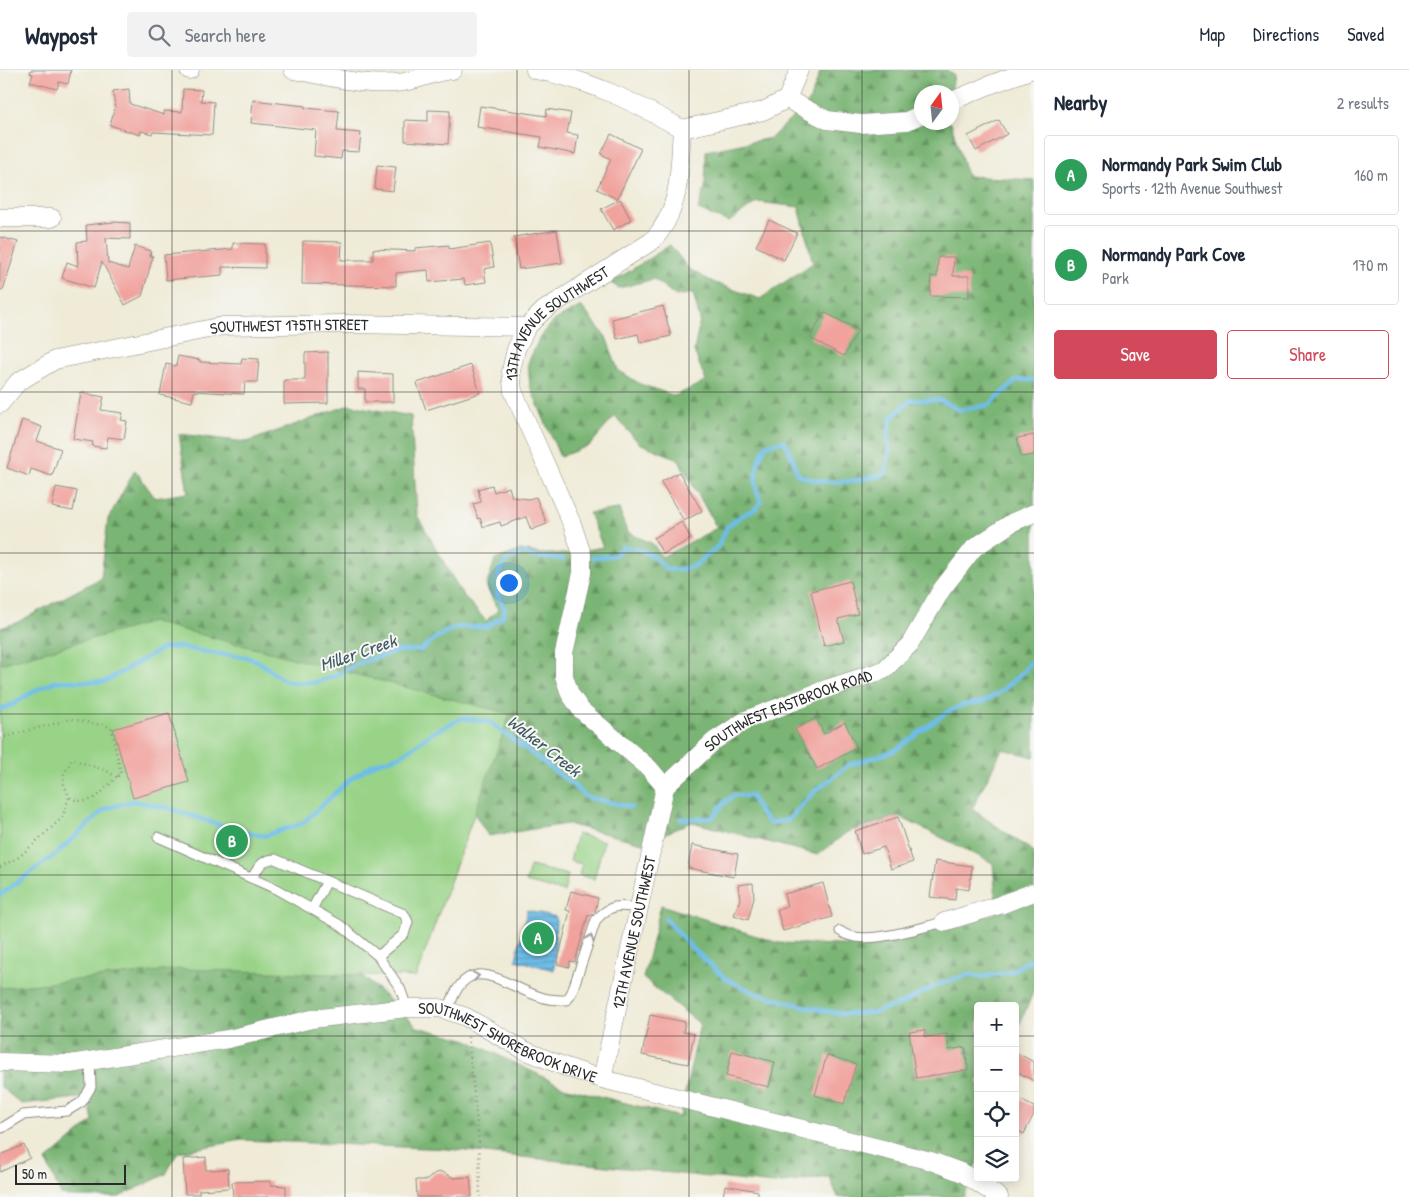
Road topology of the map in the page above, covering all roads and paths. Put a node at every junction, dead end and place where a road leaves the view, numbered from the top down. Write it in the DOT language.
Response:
graph roads {
  1 [pos="293,70"];
  2 [pos="453,70"];
  3 [pos="535,70"];
  4 [pos="799,70"];
  5 [pos="1030,70"];
  6 [pos="959,98"];
  7 [pos="787,99"];
  8 [pos="914,118"];
  9 [pos="682,129"];
  10 [pos="0,218"];
  11 [pos="52,218"];
  12 [pos="527,327"];
  13 [pos="0,404"];
  14 [pos="1034,513"];
  15 [pos="0,738"];
  16 [pos="116,777"];
  17 [pos="665,786"];
  18 [pos="69,797"];
  19 [pos="158,837"];
  20 [pos="0,868"];
  21 [pos="252,878"];
  22 [pos="327,881"];
  23 [pos="1034,892"];
  24 [pos="639,908"];
  25 [pos="312,909"];
  26 [pos="944,922"];
  27 [pos="840,932"];
  28 [pos="378,956"];
  29 [pos="408,1008"];
  30 [pos="448,1011"];
  31 [pos="466,1017"];
  32 [pos="90,1061"];
  33 [pos="0,1062"];
  34 [pos="602,1079"];
  35 [pos="2,1128"];
  36 [pos="480,1197"];
  37 [pos="999,1197"];
  1 -- 2 [label="street"];
  3 -- 9 [label="street"];
  4 -- 7 [label="street"];
  5 -- 6 [label="street"];
  7 -- 8 [label="street"];
  7 -- 9 [label="street"];
  9 -- 12 [label="street, 13TH AVENUE SOUTHWEST"];
  10 -- 11 [label="street"];
  12 -- 13 [label="street, SOUTHWEST 175TH STREET"];
  12 -- 17 [label="street, 13TH AVENUE SOUTHWEST"];
  14 -- 17 [label="street, SOUTHWEST EASTBROOK ROAD"];
  15 -- 16 [label="path"];
  16 -- 18 [label="path"];
  16 -- 18 [label="path"];
  17 -- 24 [label="street, 12TH AVENUE SOUTHWEST"];
  18 -- 20 [label="path"];
  19 -- 21 [label="lane"];
  21 -- 22 [label="lane"];
  21 -- 25 [label="lane"];
  22 -- 25 [label="lane"];
  22 -- 28 [label="lane"];
  23 -- 26 [label="street"];
  30 -- 24 [label="lane, one-way"];
  24 -- 34 [label="street, 12TH AVENUE SOUTHWEST"];
  25 -- 28 [label="lane"];
  26 -- 27 [label="lane"];
  28 -- 29 [label="lane"];
  29 -- 30 [label="street, SOUTHWEST SHOREBROOK DRIVE"];
  29 -- 32 [label="street, SOUTHWEST SHOREBROOK DRIVE"];
  30 -- 31 [label="street, SOUTHWEST SHOREBROOK DRIVE"];
  31 -- 34 [label="street, SOUTHWEST SHOREBROOK DRIVE"];
  31 -- 36 [label="path"];
  32 -- 33 [label="street, SOUTHWEST SHOREBROOK DRIVE"];
  32 -- 35 [label="lane"];
  34 -- 37 [label="street, SOUTHWEST SHOREBROOK DRIVE"];
}
